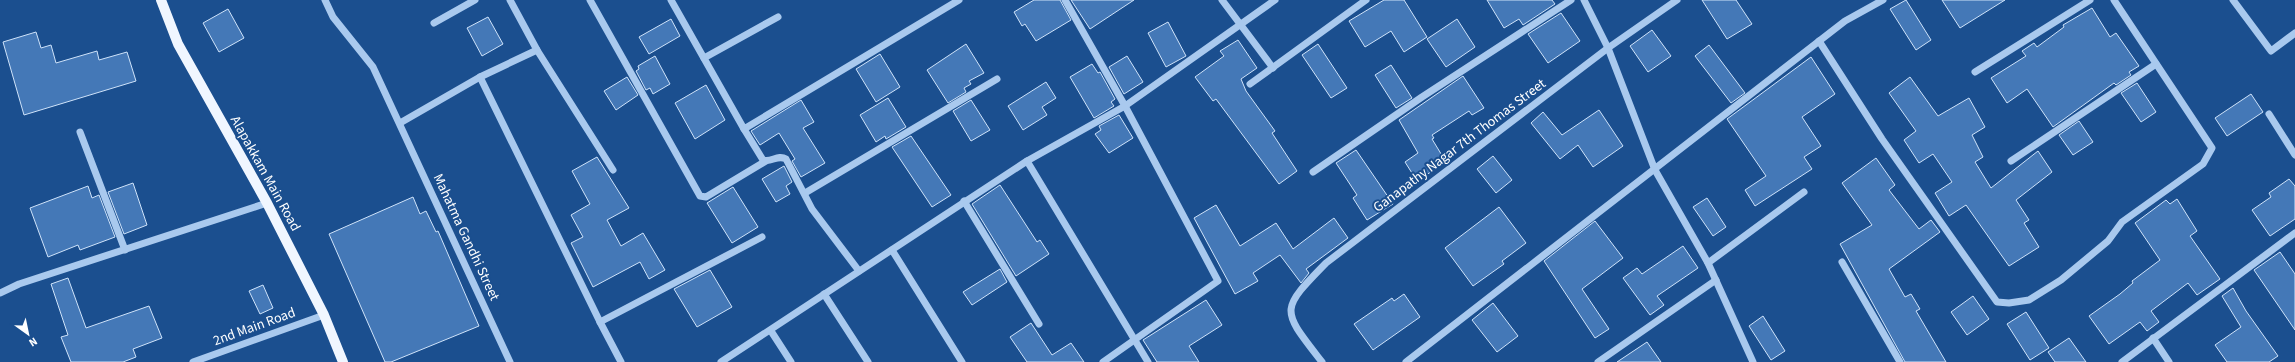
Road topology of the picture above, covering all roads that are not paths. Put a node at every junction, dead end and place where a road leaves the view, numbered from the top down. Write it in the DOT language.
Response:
graph roads {
  1 [pos="161,0"];
  2 [pos="325,0"];
  3 [pos="475,0"];
  4 [pos="510,0"];
  5 [pos="590,0"];
  6 [pos="671,0"];
  7 [pos="960,0"];
  8 [pos="1066,0"];
  9 [pos="1222,0"];
  10 [pos="1275,0"];
  11 [pos="1366,0"];
  12 [pos="1571,0"];
  13 [pos="1584,0"];
  14 [pos="1677,0"];
  15 [pos="1883,0"];
  16 [pos="2090,0"];
  17 [pos="2114,0"];
  18 [pos="2233,0"];
  19 [pos="778,17"];
  20 [pos="434,23"];
  21 [pos="1239,25"];
  22 [pos="2295,32"];
  23 [pos="1819,41"];
  24 [pos="1608,48"];
  25 [pos="537,50"];
  26 [pos="704,58"];
  27 [pos="2156,64"];
  28 [pos="1273,68"];
  29 [pos="1975,72"];
  30 [pos="480,77"];
  31 [pos="997,79"];
  32 [pos="1250,84"];
  33 [pos="1125,106"];
  34 [pos="2269,114"];
  35 [pos="400,123"];
  36 [pos="744,129"];
  37 [pos="80,132"];
  38 [pos="2295,155"];
  39 [pos="1027,160"];
  40 [pos="766,161"];
  41 [pos="2011,161"];
  42 [pos="613,170"];
  43 [pos="1655,170"];
  44 [pos="1313,172"];
  45 [pos="1804,192"];
  46 [pos="805,193"];
  47 [pos="964,201"];
  48 [pos="267,202"];
  49 [pos="2295,233"];
  50 [pos="762,237"];
  51 [pos="125,250"];
  52 [pos="892,250"];
  53 [pos="1842,262"];
  54 [pos="1708,264"];
  55 [pos="859,271"];
  56 [pos="1716,280"];
  57 [pos="0,293"];
  58 [pos="824,294"];
  59 [pos="324,315"];
  60 [pos="600,322"];
  61 [pos="1039,324"];
  62 [pos="771,330"];
  63 [pos="1135,338"];
  64 [pos="2153,338"];
  65 [pos="193,362"];
  66 [pos="343,362"];
  67 [pos="510,362"];
  68 [pos="622,362"];
  69 [pos="721,362"];
  70 [pos="791,362"];
  71 [pos="868,362"];
  72 [pos="962,362"];
  73 [pos="1103,362"];
  74 [pos="1148,362"];
  75 [pos="1322,362"];
  76 [pos="1406,362"];
  77 [pos="1598,362"];
  78 [pos="1754,362"];
  79 [pos="1900,362"];
  80 [pos="2122,362"];
  81 [pos="2169,362"];
  1 -- 48 [label="main road, Alapakkam Main Road"];
  2 -- 35 [label="street, Mahatma Gandhi Street"];
  3 -- 20 [label="street"];
  4 -- 25 [label="street"];
  5 -- 40 [label="street"];
  6 -- 26 [label="street"];
  7 -- 36 [label="street"];
  8 -- 33 [label="street"];
  9 -- 21 [label="street"];
  10 -- 21 [label="street"];
  11 -- 28 [label="street"];
  12 -- 44 [label="street"];
  13 -- 24 [label="street"];
  14 -- 24 [label="street, Ganapathy Nagar 7th Thomas Street"];
  15 -- 23 [label="street"];
  16 -- 29 [label="street"];
  17 -- 27 [label="street"];
  18 -- 22 [label="street"];
  19 -- 26 [label="street"];
  21 -- 28 [label="street"];
  21 -- 33 [label="street"];
  23 -- 27 [label="street"];
  23 -- 43 [label="street"];
  24 -- 43 [label="street"];
  24 -- 75 [label="street, Ganapathy Nagar 7th Thomas Street"];
  25 -- 30 [label="street"];
  25 -- 42 [label="street"];
  26 -- 36 [label="street"];
  27 -- 41 [label="street"];
  28 -- 32 [label="street"];
  30 -- 35 [label="street"];
  30 -- 60 [label="street"];
  31 -- 46 [label="street"];
  33 -- 39 [label="street"];
  33 -- 63 [label="street"];
  34 -- 38 [label="street"];
  35 -- 67 [label="street, Mahatma Gandhi Street"];
  36 -- 40 [label="street"];
  37 -- 51 [label="street"];
  39 -- 47 [label="street"];
  39 -- 63 [label="street"];
  40 -- 46 [label="street"];
  43 -- 54 [label="street"];
  43 -- 76 [label="street"];
  45 -- 54 [label="street"];
  46 -- 55 [label="street"];
  47 -- 52 [label="street"];
  47 -- 61 [label="street"];
  48 -- 51 [label="street"];
  48 -- 59 [label="main road, Alapakkam Main Road"];
  49 -- 64 [label="street"];
  50 -- 60 [label="street"];
  51 -- 57 [label="street"];
  52 -- 55 [label="street"];
  52 -- 72 [label="street"];
  53 -- 79 [label="street"];
  54 -- 56 [label="street"];
  55 -- 58 [label="street"];
  56 -- 77 [label="street"];
  56 -- 78 [label="street"];
  58 -- 62 [label="street"];
  58 -- 71 [label="street"];
  59 -- 65 [label="street, 2nd Main Road"];
  59 -- 66 [label="main road, Alapakkam Main Road"];
  60 -- 68 [label="street"];
  62 -- 69 [label="street"];
  62 -- 70 [label="street"];
  63 -- 73 [label="street"];
  63 -- 74 [label="street"];
  64 -- 80 [label="street"];
  64 -- 81 [label="street"];
}
